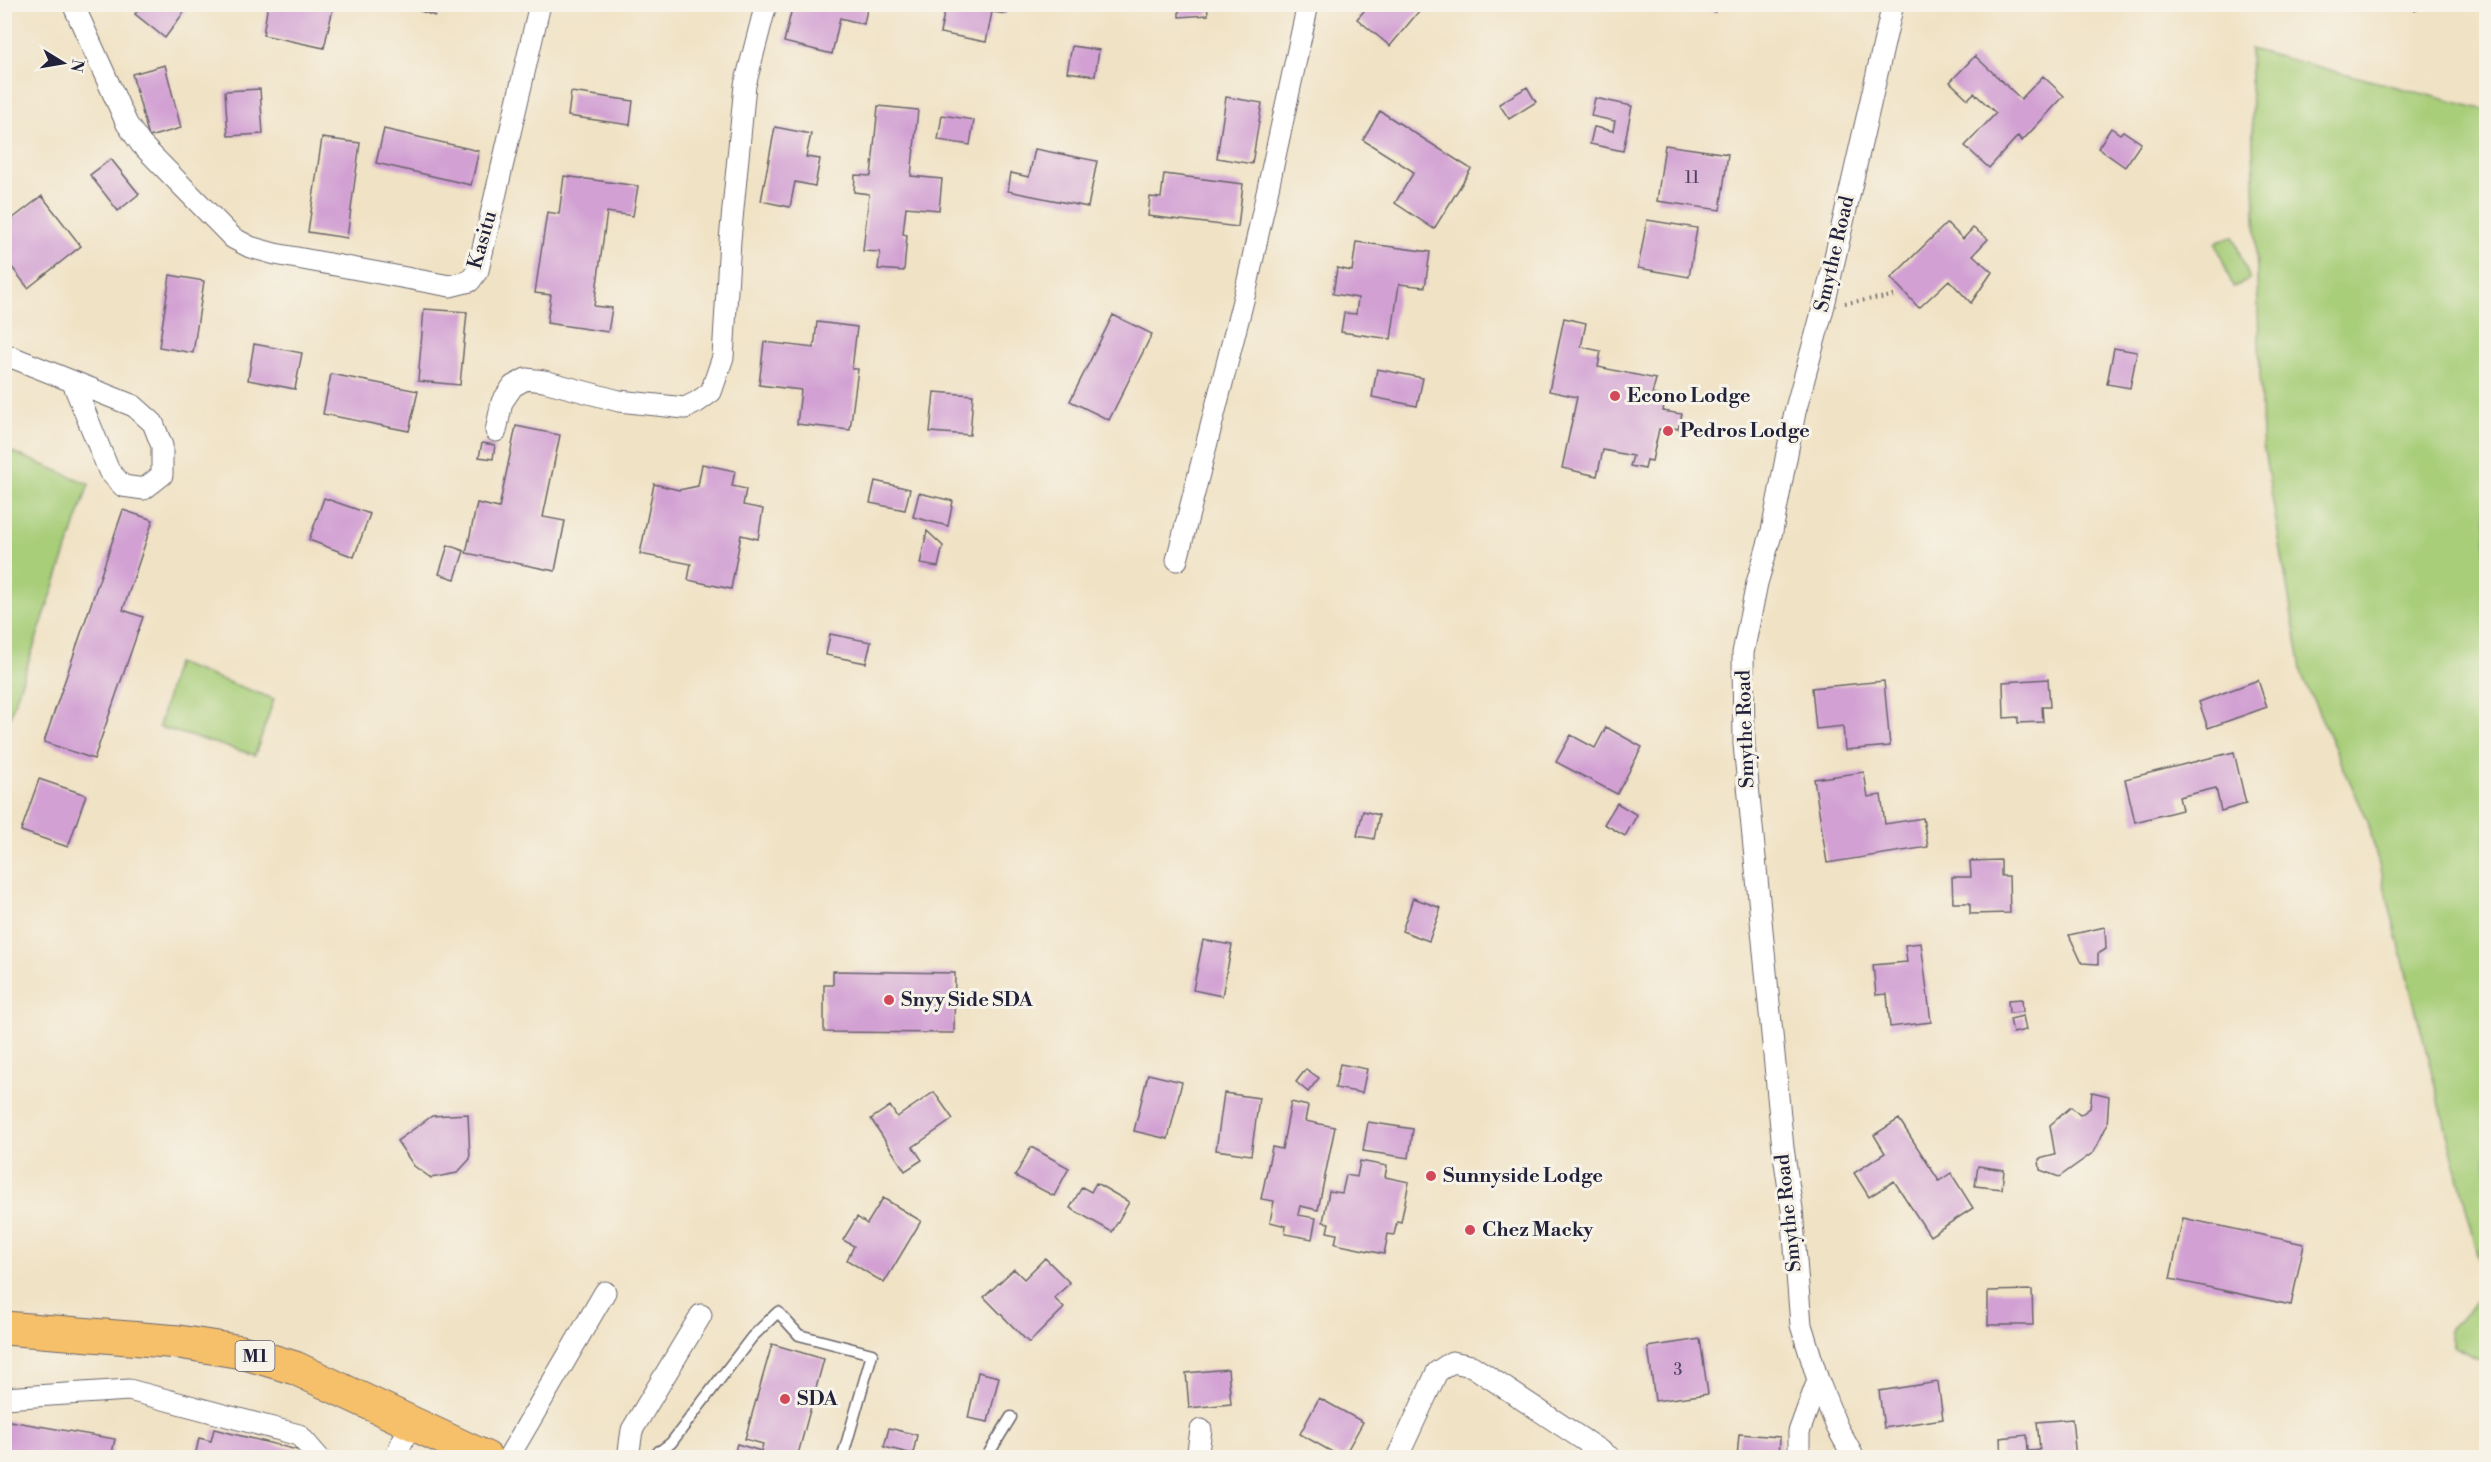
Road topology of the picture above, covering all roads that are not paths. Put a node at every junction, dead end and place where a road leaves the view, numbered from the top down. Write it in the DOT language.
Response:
graph roads {
  1 [pos="73,4"];
  2 [pos="540,4"];
  3 [pos="766,4"];
  4 [pos="1308,4"];
  5 [pos="1893,4"];
  6 [pos="4,354"];
  7 [pos="73,383"];
  8 [pos="496,431"];
  9 [pos="1177,560"];
  10 [pos="605,1292"];
  11 [pos="701,1315"];
  12 [pos="4,1328"];
  13 [pos="1818,1380"];
  14 [pos="4,1398"];
  15 [pos="1011,1418"];
  16 [pos="411,1422"];
  17 [pos="1201,1430"];
  18 [pos="844,1452"];
  19 [pos="655,1454"];
  20 [pos="319,1458"];
  21 [pos="395,1458"];
  22 [pos="486,1458"];
  23 [pos="508,1458"];
  24 [pos="628,1458"];
  25 [pos="673,1458"];
  26 [pos="986,1458"];
  27 [pos="1197,1458"];
  28 [pos="1397,1458"];
  29 [pos="1611,1458"];
  30 [pos="1799,1458"];
  31 [pos="1854,1458"];
  1 -- 2 [label="street, Kasitu"];
  3 -- 8 [label="street"];
  4 -- 9 [label="street"];
  5 -- 13 [label="street, Smythe Road"];
  6 -- 7 [label="street"];
  7 -- 7 [label="street"];
  10 -- 23 [label="street"];
  11 -- 24 [label="street"];
  12 -- 16 [label="highway, M1"];
  13 -- 30 [label="street"];
  13 -- 31 [label="street, Smythe Road"];
  14 -- 20 [label="street"];
  15 -- 26 [label="lane"];
  16 -- 21 [label="street"];
  16 -- 22 [label="highway, M1"];
  17 -- 27 [label="street"];
  18 -- 19 [label="lane"];
  19 -- 25 [label="lane"];
  28 -- 29 [label="street"];
}
